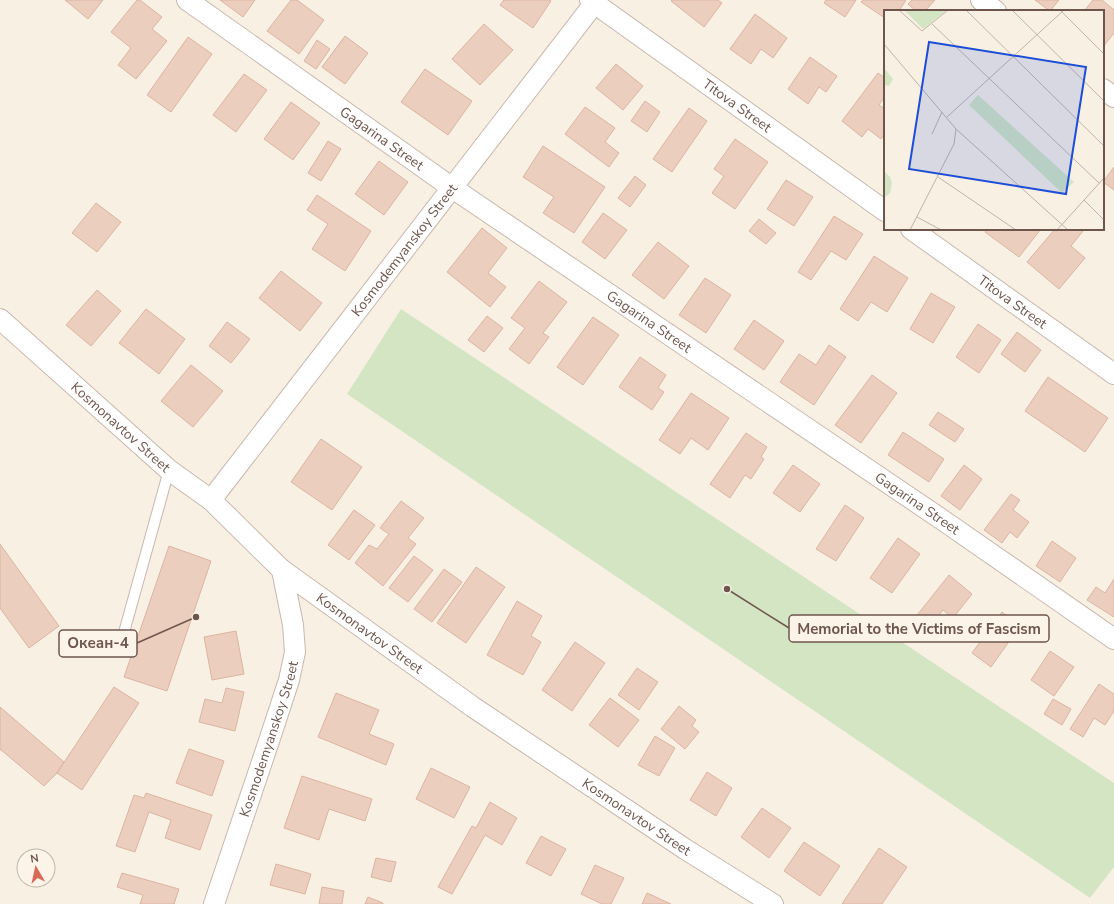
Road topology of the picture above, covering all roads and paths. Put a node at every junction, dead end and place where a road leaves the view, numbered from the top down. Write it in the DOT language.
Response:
graph roads {
  1 [pos="187,0"];
  2 [pos="981,0"];
  3 [pos="594,1"];
  4 [pos="995,10"];
  5 [pos="1104,90"];
  6 [pos="1114,97"];
  7 [pos="452,187"];
  8 [pos="884,210"];
  9 [pos="912,230"];
  10 [pos="0,319"];
  11 [pos="1114,374"];
  12 [pos="169,470"];
  13 [pos="211,500"];
  14 [pos="282,570"];
  15 [pos="123,636"];
  16 [pos="1114,639"];
  17 [pos="214,904"];
  18 [pos="772,904"];
  1 -- 7 [label="street, Gagarina Street"];
  2 -- 4 [label="street"];
  3 -- 7 [label="street, Kosmodemyanskoy Street"];
  3 -- 8 [label="street, Titova Street"];
  5 -- 6 [label="street"];
  7 -- 13 [label="street, Kosmodemyanskoy Street"];
  7 -- 16 [label="street, Gagarina Street"];
  9 -- 11 [label="street, Titova Street"];
  10 -- 12 [label="street, Kosmonavtov Street"];
  12 -- 13 [label="street, Kosmonavtov Street"];
  12 -- 15 [label="lane"];
  13 -- 14 [label="street, Kosmonavtov Street"];
  14 -- 17 [label="street, Kosmodemyanskoy Street"];
  14 -- 18 [label="street, Kosmonavtov Street"];
}
